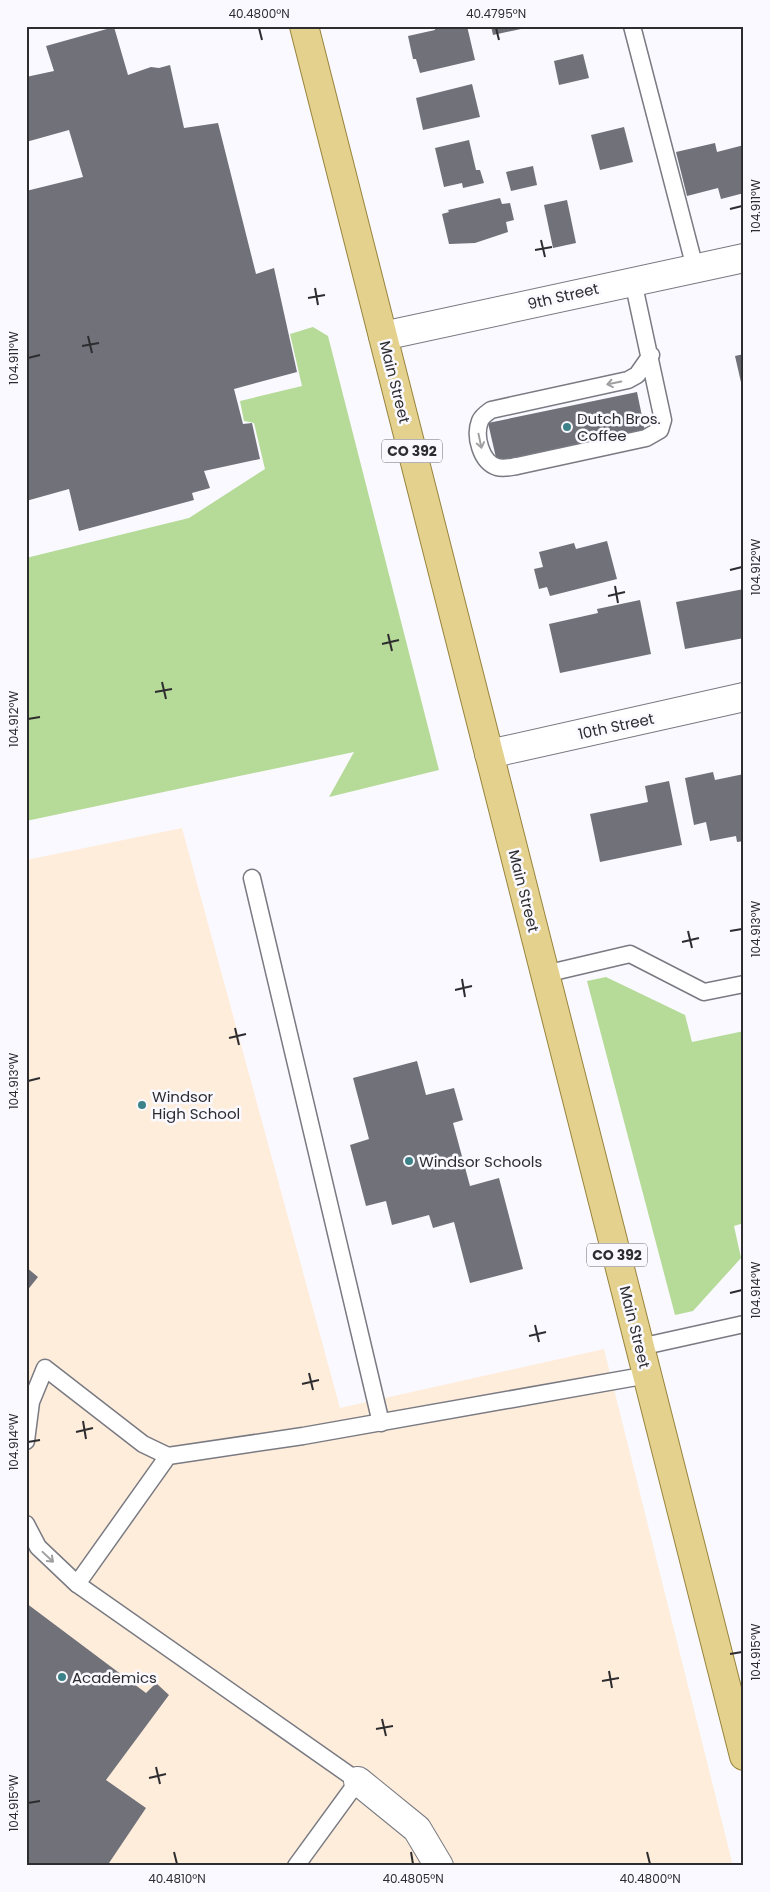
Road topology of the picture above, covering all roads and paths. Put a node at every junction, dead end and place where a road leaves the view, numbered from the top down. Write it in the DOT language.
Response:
graph roads {
  1 [pos="304,26"];
  2 [pos="632,26"];
  3 [pos="744,258"];
  4 [pos="695,268"];
  5 [pos="633,281"];
  6 [pos="383,336"];
  7 [pos="651,355"];
  8 [pos="744,698"];
  9 [pos="489,754"];
  10 [pos="252,878"];
  11 [pos="545,974"];
  12 [pos="744,984"];
  13 [pos="744,1324"];
  14 [pos="640,1347"];
  15 [pos="648,1375"];
  16 [pos="381,1423"];
  17 [pos="26,1440"];
  18 [pos="168,1456"];
  19 [pos="26,1524"];
  20 [pos="77,1584"];
  21 [pos="744,1756"];
  22 [pos="358,1781"];
  23 [pos="296,1866"];
  24 [pos="439,1866"];
  1 -- 6 [label="main road, Main Street / CO 392"];
  2 -- 4 [label="lane"];
  3 -- 4 [label="street, 9th Street"];
  4 -- 5 [label="street, 9th Street"];
  5 -- 6 [label="street, 9th Street"];
  5 -- 7 [label="lane"];
  6 -- 9 [label="main road, Main Street / CO 392"];
  7 -- 7 [label="lane, one-way"];
  8 -- 9 [label="street, 10th Street"];
  9 -- 11 [label="main road, Main Street / CO 392"];
  10 -- 16 [label="lane"];
  11 -- 12 [label="lane"];
  11 -- 14 [label="main road, Main Street / CO 392"];
  13 -- 14 [label="lane"];
  14 -- 15 [label="main road, Main Street / CO 392"];
  15 -- 16 [label="lane"];
  15 -- 21 [label="main road, Main Street / CO 392"];
  16 -- 18 [label="lane"];
  17 -- 18 [label="lane"];
  18 -- 20 [label="lane"];
  19 -- 20 [label="lane, one-way"];
  20 -- 22 [label="lane"];
  22 -- 23 [label="lane"];
  22 -- 24 [label="street"];
}
